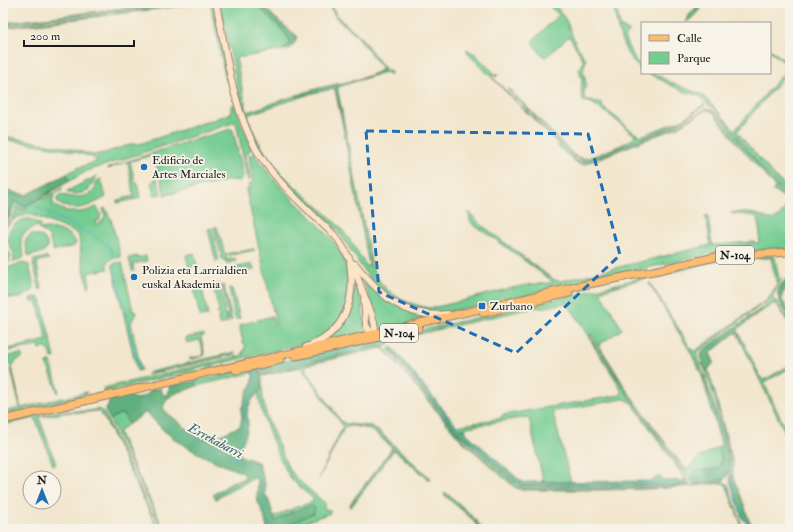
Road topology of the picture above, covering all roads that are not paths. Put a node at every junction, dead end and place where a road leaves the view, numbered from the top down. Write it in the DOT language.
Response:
graph roads {
  1 [pos="216,3"];
  2 [pos="790,252"];
  3 [pos="348,255"];
  4 [pos="658,270"];
  5 [pos="471,312"];
  6 [pos="406,331"];
  7 [pos="374,333"];
  8 [pos="359,342"];
  9 [pos="287,353"];
  10 [pos="139,389"];
  11 [pos="3,420"];
  1 -- 3 [label="main road"];
  2 -- 4 [label="main road, N-104"];
  3 -- 5 [label="main road"];
  3 -- 7 [label="main road"];
  3 -- 9 [label="main road"];
  4 -- 5 [label="main road, N-104"];
  4 -- 6 [label="main road, N-104"];
  5 -- 7 [label="main road, N-104"];
  6 -- 7 [label="main road"];
  6 -- 8 [label="main road, N-104"];
  7 -- 8 [label="main road"];
  7 -- 9 [label="main road, N-104"];
  8 -- 10 [label="main road, N-104"];
  9 -- 10 [label="main road, N-104"];
  10 -- 11 [label="main road, N-104"];
}
